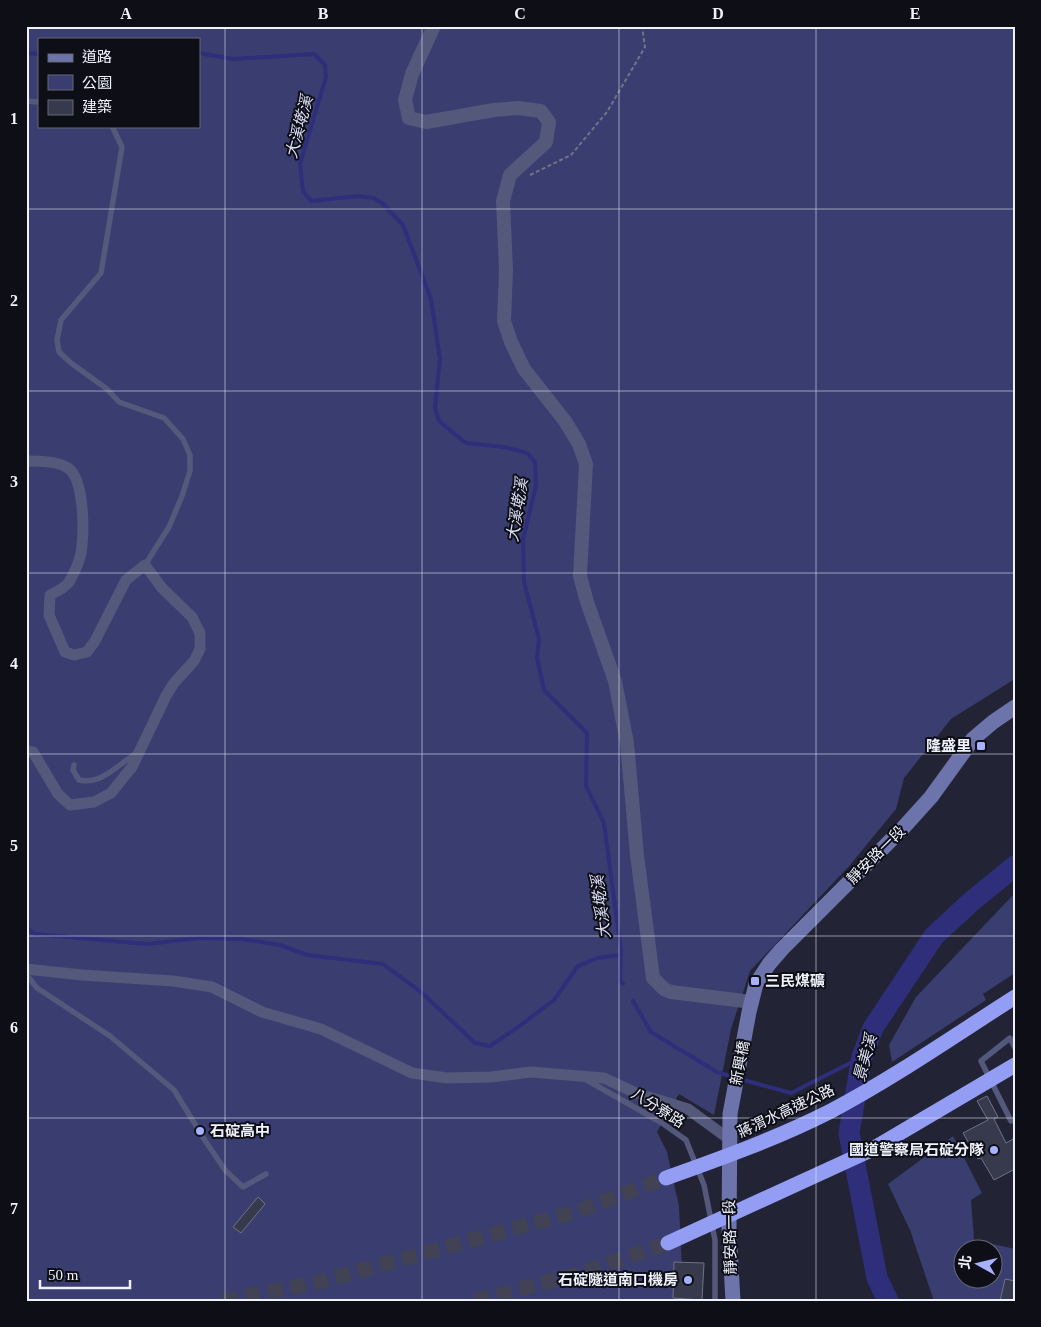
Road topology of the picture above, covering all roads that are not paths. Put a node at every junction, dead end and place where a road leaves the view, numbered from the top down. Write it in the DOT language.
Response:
graph roads {
  1 [pos="434,26"];
  2 [pos="113,128"];
  3 [pos="26,461"];
  4 [pos="146,565"];
  5 [pos="1015,707"];
  6 [pos="26,751"];
  7 [pos="139,751"];
  8 [pos="74,765"];
  9 [pos="26,969"];
  10 [pos="26,974"];
  11 [pos="1015,997"];
  12 [pos="751,1007"];
  13 [pos="1015,1048"];
  14 [pos="1015,1064"];
  15 [pos="578,1075"];
  16 [pos="730,1114"];
  17 [pos="1015,1119"];
  18 [pos="729,1139"];
  19 [pos="266,1174"];
  20 [pos="666,1178"];
  21 [pos="668,1242"];
  22 [pos="715,1301"];
  23 [pos="732,1301"];
  1 -- 12 [label="street"];
  2 -- 4 [label="lane"];
  3 -- 4 [label="street"];
  4 -- 7 [label="street"];
  5 -- 12 [label="main road, 靜安路一段"];
  6 -- 7 [label="street"];
  7 -- 8 [label="lane"];
  9 -- 15 [label="street"];
  10 -- 19 [label="lane"];
  11 -- 20 [label="highway, 蔣渭水高速公路, bridge"];
  12 -- 16 [label="main road, 新興橋"];
  13 -- 17 [label="lane"];
  14 -- 21 [label="highway, bridge"];
  15 -- 18 [label="street"];
  15 -- 22 [label="lane, 八分寮路"];
  16 -- 18 [label="main road, 靜安路一段"];
  18 -- 23 [label="main road, 靜安路一段"];
}
